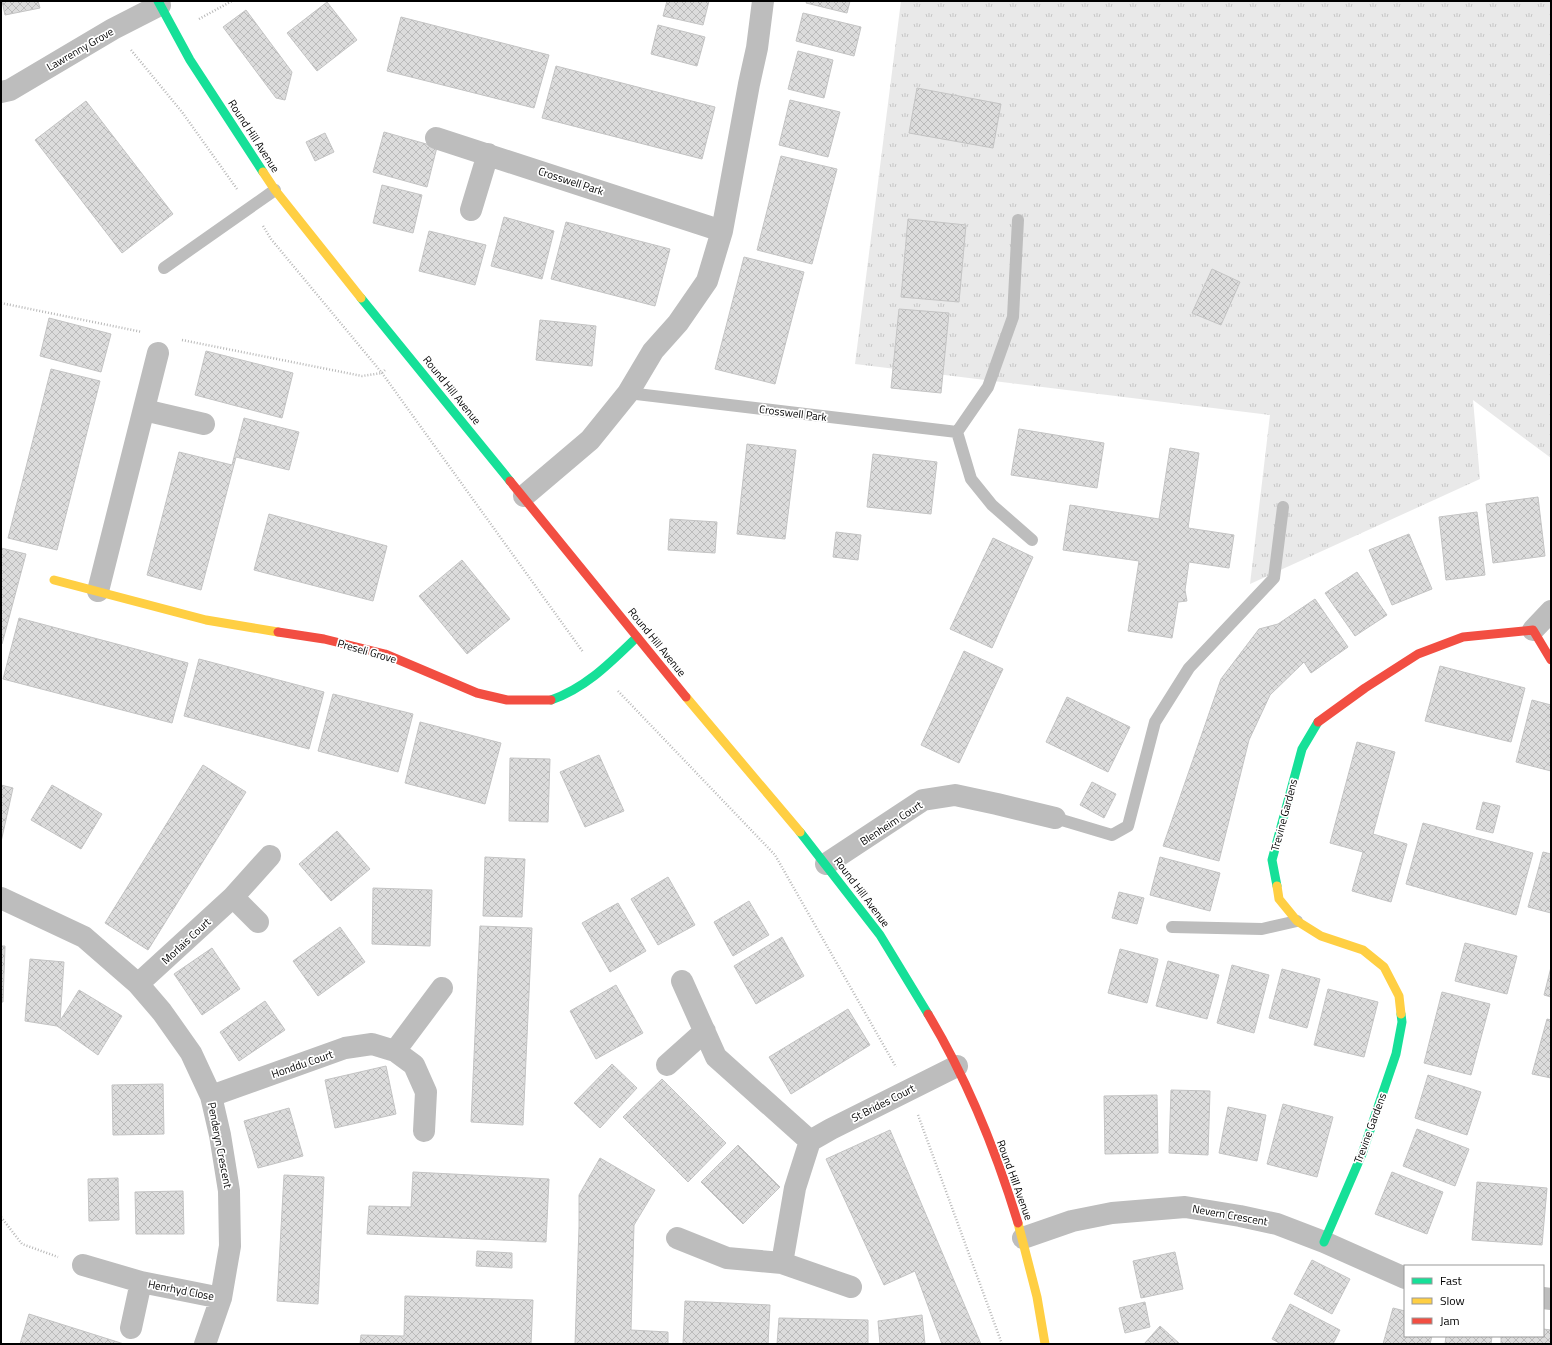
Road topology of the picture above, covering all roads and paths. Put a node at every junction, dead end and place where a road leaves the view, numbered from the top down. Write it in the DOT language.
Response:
graph roads {
  1 [pos="232,1"];
  2 [pos="763,1"];
  3 [pos="159,3"];
  4 [pos="113,29"];
  5 [pos="176,32"];
  6 [pos="1,92"];
  7 [pos="436,138"];
  8 [pos="488,154"];
  9 [pos="275,190"];
  10 [pos="250,207"];
  11 [pos="471,210"];
  12 [pos="1018,220"];
  13 [pos="722,231"];
  14 [pos="164,268"];
  15 [pos="1,304"];
  16 [pos="145,332"];
  17 [pos="176,339"];
  18 [pos="158,353"];
  19 [pos="382,373"];
  20 [pos="628,392"];
  21 [pos="144,410"];
  22 [pos="204,424"];
  23 [pos="957,432"];
  24 [pos="524,496"];
  25 [pos="1283,506"];
  26 [pos="1032,540"];
  27 [pos="54,580"];
  28 [pos="98,591"];
  29 [pos="1551,611"];
  30 [pos="1533,630"];
  31 [pos="638,637"];
  32 [pos="1551,660"];
  33 [pos="600,672"];
  34 [pos="1055,818"];
  35 [pos="270,856"];
  36 [pos="826,864"];
  37 [pos="233,897"];
  38 [pos="1,898"];
  39 [pos="1297,921"];
  40 [pos="258,922"];
  41 [pos="1172,927"];
  42 [pos="682,981"];
  43 [pos="138,984"];
  44 [pos="442,988"];
  45 [pos="705,1031"];
  46 [pos="396,1050"];
  47 [pos="667,1065"];
  48 [pos="957,1066"];
  49 [pos="909,1090"];
  50 [pos="211,1096"];
  51 [pos="424,1131"];
  52 [pos="810,1141"];
  53 [pos="1,1216"];
  54 [pos="676,1238"];
  55 [pos="1023,1238"];
  56 [pos="1324,1242"];
  57 [pos="782,1263"];
  58 [pos="83,1265"];
  59 [pos="1404,1278"];
  60 [pos="141,1282"];
  61 [pos="851,1287"];
  62 [pos="221,1298"];
  63 [pos="131,1328"];
  64 [pos="205,1344"];
  65 [pos="1002,1344"];
  66 [pos="1045,1344"];
  1 -- 5 [label="path"];
  2 -- 13 [label="street"];
  3 -- 4 [label="street, Lawrenny Grove"];
  3 -- 5 [label="street, Round Hill Avenue"];
  4 -- 6 [label="street, Lawrenny Grove"];
  4 -- 10 [label="path"];
  5 -- 9 [label="street, Round Hill Avenue"];
  7 -- 8 [label="street, Crosswell Park"];
  8 -- 11 [label="street"];
  8 -- 13 [label="street, Crosswell Park"];
  9 -- 10 [label="lane"];
  9 -- 24 [label="street, Round Hill Avenue"];
  10 -- 14 [label="lane"];
  10 -- 19 [label="path"];
  12 -- 23 [label="lane"];
  13 -- 20 [label="street"];
  15 -- 16 [label="path"];
  17 -- 19 [label="path"];
  18 -- 21 [label="street"];
  19 -- 33 [label="path"];
  20 -- 23 [label="lane, Crosswell Park"];
  20 -- 24 [label="street"];
  21 -- 22 [label="street"];
  21 -- 28 [label="street"];
  23 -- 26 [label="lane"];
  24 -- 31 [label="street, Round Hill Avenue"];
  25 -- 34 [label="lane"];
  27 -- 28 [label="street, Preseli Grove"];
  28 -- 33 [label="street, Preseli Grove"];
  29 -- 30 [label="street"];
  30 -- 32 [label="street"];
  30 -- 39 [label="street, Trevine Gardens"];
  31 -- 33 [label="street, Preseli Grove"];
  31 -- 36 [label="street, Round Hill Avenue"];
  33 -- 49 [label="path"];
  34 -- 36 [label="street, Blenheim Court"];
  35 -- 37 [label="street, Morlais Court"];
  36 -- 48 [label="street, Round Hill Avenue"];
  37 -- 40 [label="street"];
  37 -- 43 [label="street, Morlais Court"];
  38 -- 43 [label="street, Penderyn Crescent"];
  39 -- 41 [label="lane"];
  39 -- 56 [label="street, Trevine Gardens"];
  42 -- 45 [label="street"];
  43 -- 50 [label="street, Penderyn Crescent"];
  44 -- 46 [label="street"];
  45 -- 47 [label="street"];
  45 -- 52 [label="street"];
  46 -- 50 [label="street, Honddu Court"];
  46 -- 51 [label="street, Honddu Court"];
  48 -- 49 [label="street, St Brides Court"];
  48 -- 55 [label="street, Round Hill Avenue"];
  49 -- 52 [label="street, St Brides Court"];
  49 -- 65 [label="path"];
  50 -- 62 [label="street, Penderyn Crescent"];
  52 -- 57 [label="street"];
  53 -- 58 [label="path"];
  54 -- 57 [label="street"];
  55 -- 56 [label="street, Nevern Crescent"];
  55 -- 66 [label="street, Round Hill Avenue"];
  56 -- 59 [label="street, Nevern Crescent"];
  57 -- 61 [label="street"];
  58 -- 60 [label="street, Henrhyd Close"];
  60 -- 62 [label="street, Henrhyd Close"];
  60 -- 63 [label="street, Henrhyd Close"];
  62 -- 64 [label="street, Penderyn Crescent"];
}
